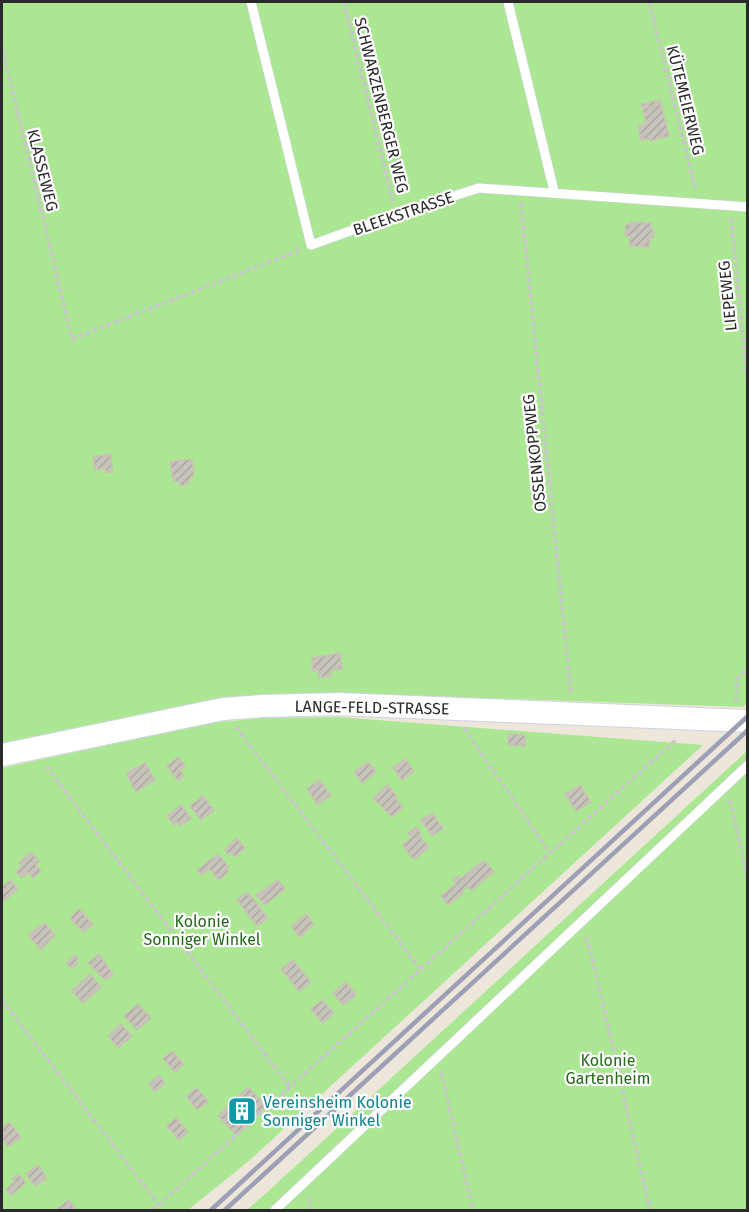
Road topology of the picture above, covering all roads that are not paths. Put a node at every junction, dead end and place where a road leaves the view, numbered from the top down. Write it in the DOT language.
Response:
graph roads {
  1 [pos="251,2"];
  2 [pos="507,2"];
  3 [pos="554,191"];
  4 [pos="747,207"];
  5 [pos="747,721"];
  6 [pos="2,755"];
  7 [pos="747,765"];
  8 [pos="274,1210"];
  1 -- 3 [label="lane, BLEEKSTRASSE"];
  2 -- 3 [label="lane"];
  3 -- 4 [label="lane, BLEEKSTRASSE"];
  5 -- 6 [label="street, LANGE-FELD-STRASSE"];
  7 -- 8 [label="lane"];
}
